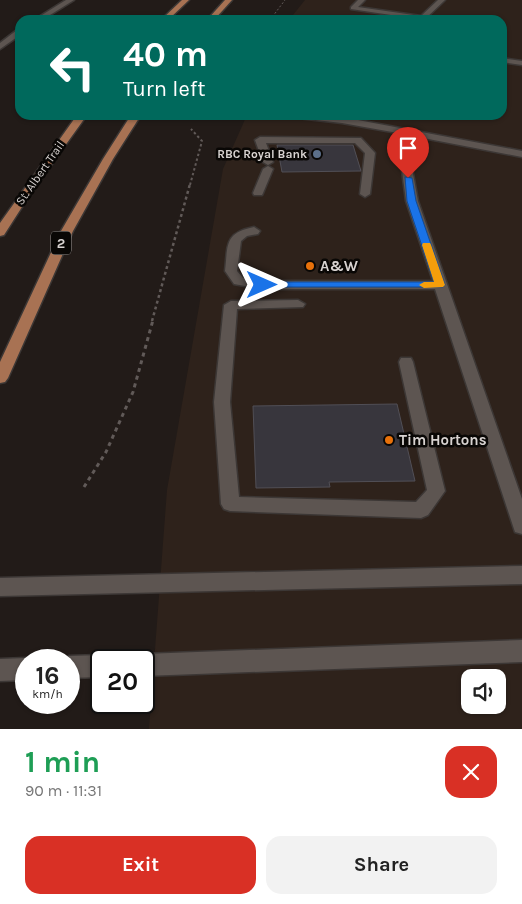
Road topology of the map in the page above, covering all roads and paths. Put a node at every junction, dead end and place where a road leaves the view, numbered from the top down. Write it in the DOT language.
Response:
graph roads {
  1 [pos="71,0"];
  2 [pos="186,0"];
  3 [pos="229,0"];
  4 [pos="285,0"];
  5 [pos="362,0"];
  6 [pos="442,0"];
  7 [pos="46,15"];
  8 [pos="170,15"];
  9 [pos="215,15"];
  10 [pos="274,15"];
  11 [pos="396,15"];
  12 [pos="425,15"];
  13 [pos="15,36"];
  14 [pos="0,47"];
  15 [pos="507,61"];
  16 [pos="522,63"];
  17 [pos="78,120"];
  18 [pos="133,120"];
  19 [pos="342,120"];
  20 [pos="191,129"];
  21 [pos="414,134"];
  22 [pos="522,154"];
  23 [pos="258,193"];
  24 [pos="365,194"];
  25 [pos="254,231"];
  26 [pos="0,232"];
  27 [pos="440,285"];
  28 [pos="298,304"];
  29 [pos="406,362"];
  30 [pos="0,378"];
  31 [pos="84,487"];
  32 [pos="522,526"];
  33 [pos="522,575"];
  34 [pos="0,588"];
  35 [pos="522,652"];
  36 [pos="155,665"];
  37 [pos="15,669"];
  38 [pos="0,670"];
  1 -- 7 [label="street"];
  2 -- 8 [label="main road"];
  3 -- 9 [label="main road"];
  4 -- 10 [label="path"];
  5 -- 11 [label="street"];
  6 -- 12 [label="street"];
  13 -- 14 [label="street"];
  15 -- 16 [label="street"];
  17 -- 26 [label="main road, St. Albert Trail"];
  18 -- 30 [label="main road, 2"];
  19 -- 21 [label="street"];
  20 -- 31 [label="path"];
  21 -- 22 [label="street"];
  21 -- 27 [label="street"];
  23 -- 24 [label="street"];
  25 -- 27 [label="street"];
  27 -- 32 [label="street"];
  28 -- 29 [label="street"];
  33 -- 34 [label="street"];
  35 -- 36 [label="street"];
  37 -- 38 [label="street"];
}
